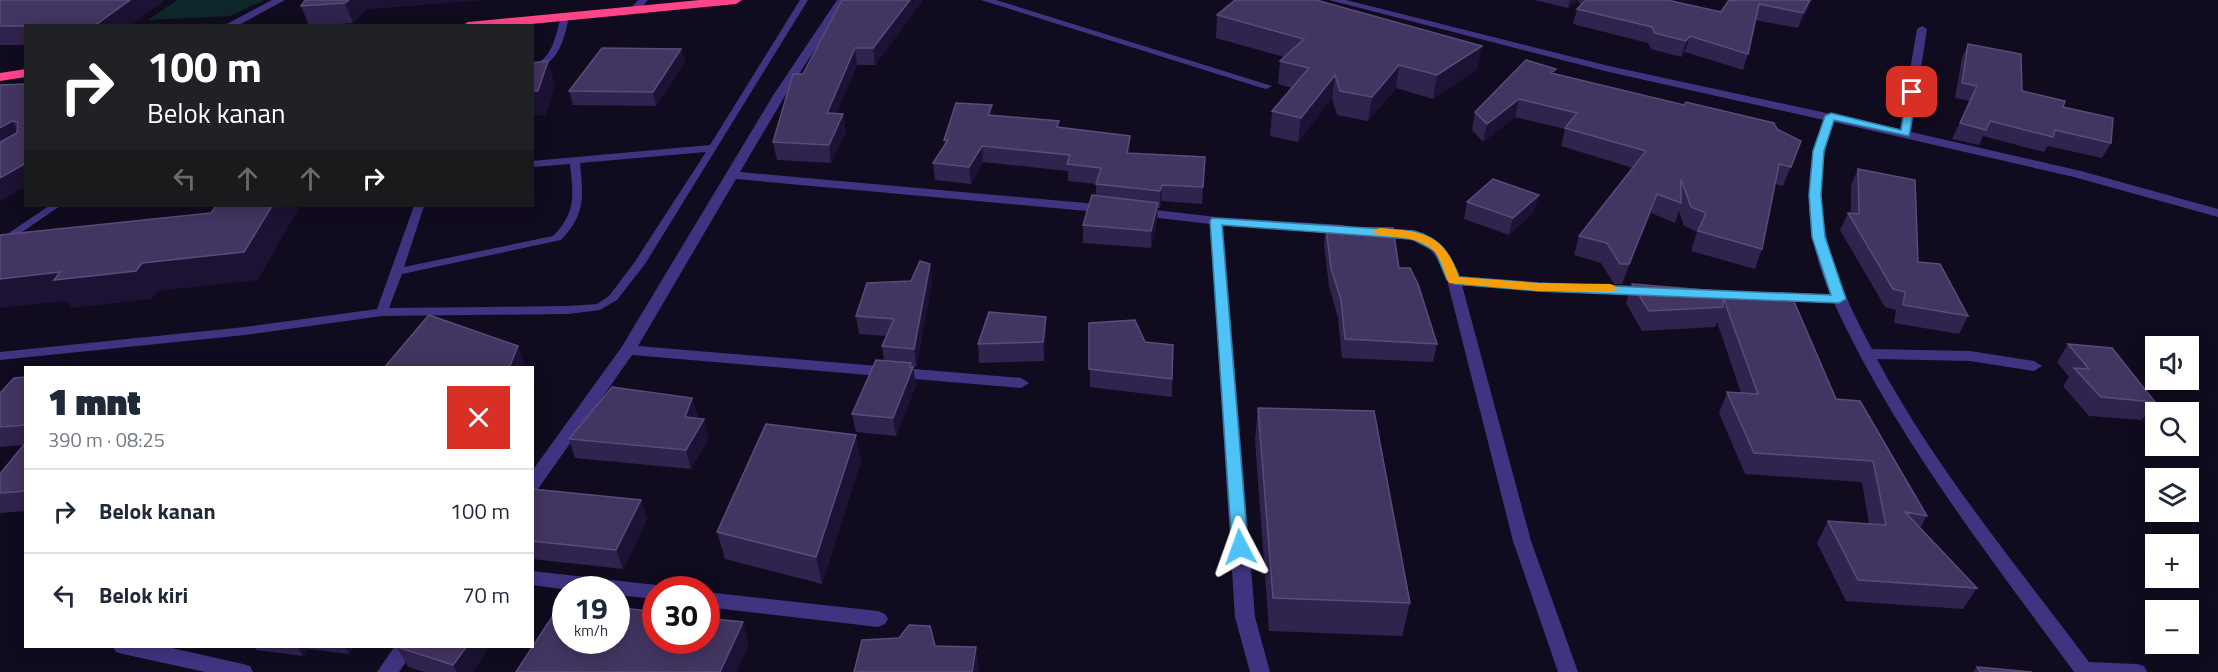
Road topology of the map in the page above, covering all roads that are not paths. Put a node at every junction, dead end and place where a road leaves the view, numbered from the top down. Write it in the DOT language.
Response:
graph roads {
  1 [pos="280,0"];
  2 [pos="643,0"];
  3 [pos="735,0"];
  4 [pos="804,0"];
  5 [pos="842,0"];
  6 [pos="986,0"];
  7 [pos="1334,0"];
  8 [pos="634,10"];
  9 [pos="565,16"];
  10 [pos="232,24"];
  11 [pos="487,24"];
  12 [pos="1922,29"];
  13 [pos="534,68"];
  14 [pos="24,73"];
  15 [pos="0,77"];
  16 [pos="1266,86"];
  17 [pos="1831,116"];
  18 [pos="1905,134"];
  19 [pos="713,148"];
  20 [pos="575,161"];
  21 [pos="534,165"];
  22 [pos="731,175"];
  23 [pos="54,207"];
  24 [pos="420,207"];
  25 [pos="2218,213"];
  26 [pos="1216,221"];
  27 [pos="0,244"];
  28 [pos="397,272"];
  29 [pos="1454,280"];
  30 [pos="1662,291"];
  31 [pos="1757,295"];
  32 [pos="1839,299"];
  33 [pos="382,312"];
  34 [pos="628,350"];
  35 [pos="1866,354"];
  36 [pos="0,356"];
  37 [pos="2034,366"];
  38 [pos="1021,383"];
  39 [pos="534,482"];
  40 [pos="534,578"];
  41 [pos="642,590"];
  42 [pos="720,601"];
  43 [pos="879,620"];
  44 [pos="132,648"];
  45 [pos="405,648"];
  46 [pos="2085,671"];
  47 [pos="243,672"];
  48 [pos="387,672"];
  49 [pos="1260,672"];
  50 [pos="1568,672"];
  51 [pos="2137,672"];
  1 -- 10 [label="street"];
  2 -- 8 [label="street"];
  3 -- 8 [label="highway"];
  4 -- 19 [label="lane"];
  5 -- 22 [label="street"];
  6 -- 16 [label="street"];
  7 -- 17 [label="street"];
  8 -- 9 [label="highway"];
  9 -- 11 [label="highway"];
  9 -- 13 [label="lane"];
  12 -- 18 [label="street"];
  14 -- 15 [label="highway"];
  17 -- 18 [label="street"];
  17 -- 32 [label="street"];
  18 -- 25 [label="street"];
  19 -- 20 [label="lane"];
  19 -- 33 [label="lane"];
  20 -- 21 [label="lane"];
  20 -- 28 [label="lane"];
  22 -- 26 [label="street"];
  22 -- 34 [label="street"];
  23 -- 27 [label="lane"];
  24 -- 28 [label="lane"];
  26 -- 29 [label="street"];
  26 -- 49 [label="street"];
  28 -- 33 [label="lane"];
  29 -- 30 [label="street"];
  29 -- 50 [label="street"];
  31 -- 32 [label="street"];
  32 -- 35 [label="street"];
  33 -- 36 [label="lane"];
  34 -- 38 [label="street"];
  34 -- 39 [label="street"];
  35 -- 37 [label="street"];
  35 -- 46 [label="street"];
  40 -- 41 [label="street"];
  42 -- 43 [label="street"];
  44 -- 47 [label="street"];
  45 -- 48 [label="street"];
  46 -- 51 [label="street"];
}
